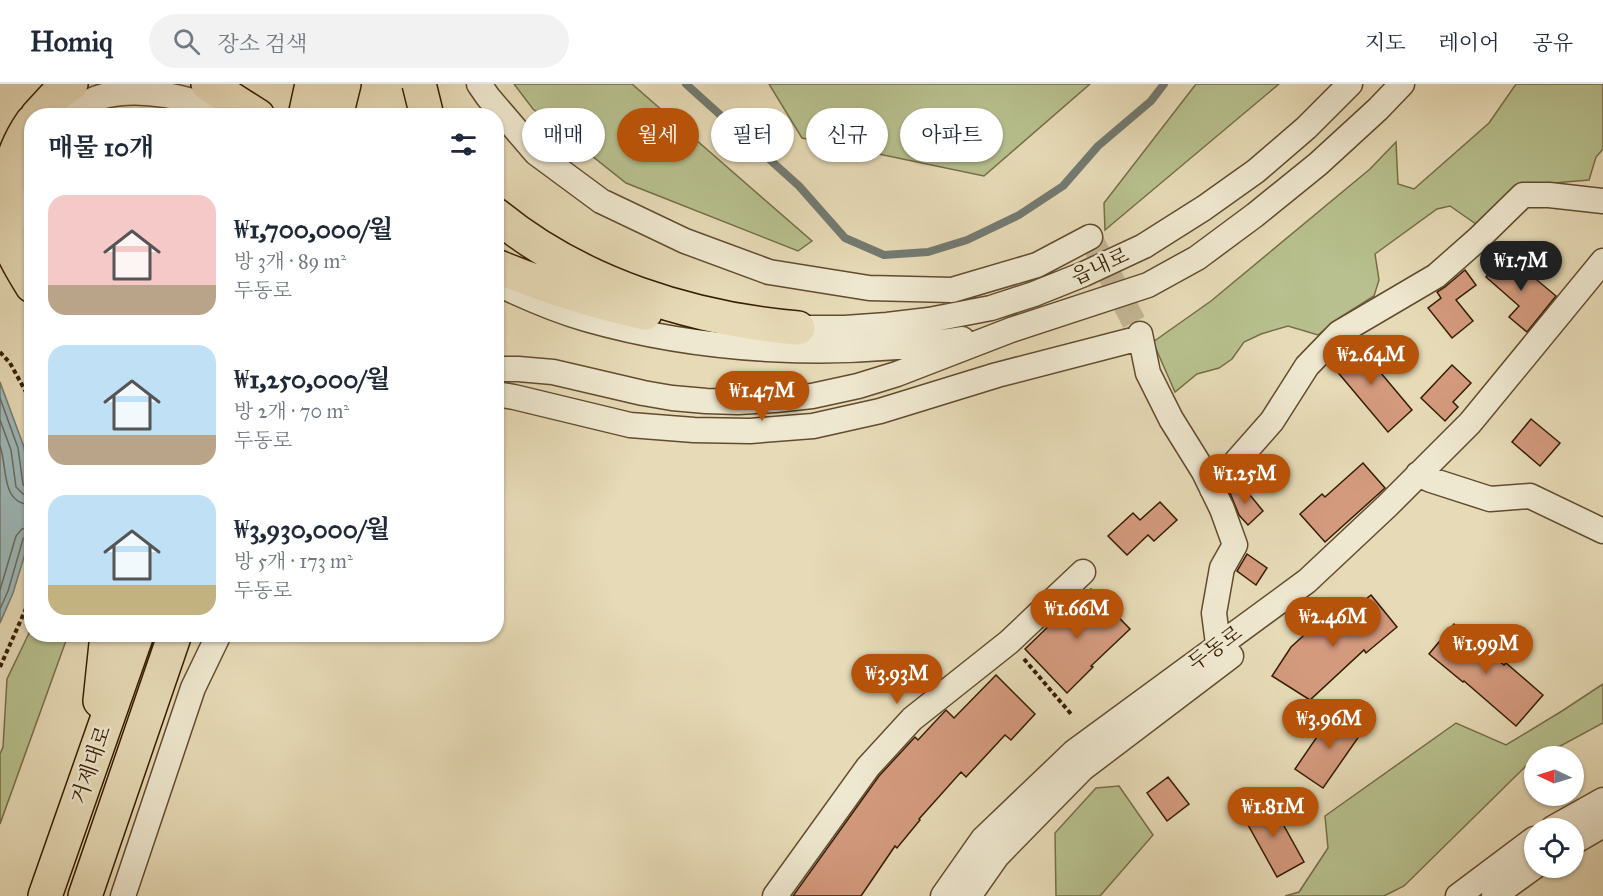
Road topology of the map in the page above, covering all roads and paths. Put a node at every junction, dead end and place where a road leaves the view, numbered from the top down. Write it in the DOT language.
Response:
graph roads {
  1 [pos="71,84"];
  2 [pos="312,84"];
  3 [pos="344,84"];
  4 [pos="419,84"];
  5 [pos="429,84"];
  6 [pos="479,84"];
  7 [pos="1350,84"];
  8 [pos="1402,84"];
  9 [pos="221,103"];
  10 [pos="44,108"];
  11 [pos="78,108"];
  12 [pos="235,108"];
  13 [pos="307,108"];
  14 [pos="338,108"];
  15 [pos="416,108"];
  16 [pos="425,108"];
  17 [pos="498,108"];
  18 [pos="504,115"];
  19 [pos="24,133"];
  20 [pos="1603,201"];
  21 [pos="504,221"];
  22 [pos="1090,237"];
  23 [pos="1603,261"];
  24 [pos="504,269"];
  25 [pos="24,272"];
  26 [pos="1603,280"];
  27 [pos="504,287"];
  28 [pos="798,328"];
  29 [pos="1011,330"];
  30 [pos="0,352"];
  31 [pos="504,369"];
  32 [pos="24,388"];
  33 [pos="504,395"];
  34 [pos="1424,477"];
  35 [pos="1212,489"];
  36 [pos="1603,531"];
  37 [pos="1083,572"];
  38 [pos="24,613"];
  39 [pos="106,642"];
  40 [pos="134,642"];
  41 [pos="172,642"];
  42 [pos="215,642"];
  43 [pos="1009,642"];
  44 [pos="1219,655"];
  45 [pos="0,667"];
  46 [pos="1071,714"];
  47 [pos="94,758"];
  48 [pos="1603,800"];
  49 [pos="1571,818"];
  50 [pos="1603,825"];
  51 [pos="1584,836"];
  52 [pos="1524,846"];
  53 [pos="1524,874"];
  54 [pos="45,896"];
  55 [pos="85,896"];
  56 [pos="123,896"];
  57 [pos="776,896"];
  58 [pos="943,896"];
  59 [pos="969,896"];
  60 [pos="1458,896"];
  61 [pos="1494,896"];
  1 -- 10 [label="highway"];
  2 -- 13 [label="highway"];
  3 -- 14 [label="highway"];
  4 -- 16 [label="highway, bridge"];
  5 -- 15 [label="street"];
  6 -- 17 [label="street"];
  7 -- 28 [label="street, 읍내로"];
  8 -- 29 [label="street, 읍내로"];
  9 -- 11 [label="street"];
  9 -- 12 [label="highway"];
  18 -- 22 [label="street"];
  19 -- 25 [label="highway"];
  20 -- 35 [label="street"];
  21 -- 28 [label="highway"];
  23 -- 34 [label="street, 두동로"];
  24 -- 28 [label="highway"];
  26 -- 34 [label="street, 두동로"];
  27 -- 29 [label="street"];
  29 -- 31 [label="street"];
  30 -- 32 [label="path"];
  33 -- 35 [label="street"];
  34 -- 36 [label="street"];
  34 -- 44 [label="street, 두동로"];
  35 -- 44 [label="street"];
  37 -- 43 [label="street"];
  38 -- 45 [label="path"];
  39 -- 47 [label="highway"];
  40 -- 47 [label="highway, 거제대로"];
  41 -- 55 [label="highway, 거제대로"];
  42 -- 56 [label="street"];
  43 -- 46 [label="path"];
  43 -- 57 [label="street"];
  44 -- 58 [label="street, 두동로"];
  44 -- 59 [label="street, 두동로"];
  47 -- 54 [label="highway, 거제대로"];
  48 -- 49 [label="street"];
  50 -- 51 [label="street"];
  52 -- 60 [label="street"];
  53 -- 61 [label="street"];
}
